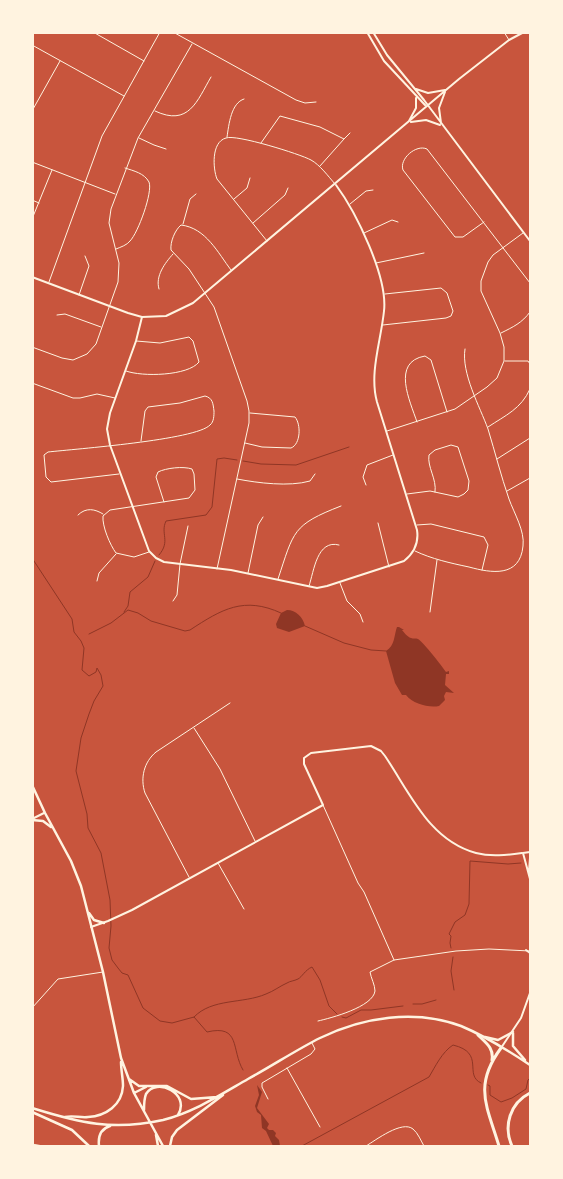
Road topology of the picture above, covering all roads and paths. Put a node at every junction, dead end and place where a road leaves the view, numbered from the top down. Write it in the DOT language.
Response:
graph roads {
  1 [pos="93,32"];
  2 [pos="160,32"];
  3 [pos="173,32"];
  4 [pos="367,32"];
  5 [pos="373,32"];
  6 [pos="504,32"];
  7 [pos="524,32"];
  8 [pos="509,40"];
  9 [pos="192,44"];
  10 [pos="32,45"];
  11 [pos="60,61"];
  12 [pos="145,61"];
  13 [pos="211,77"];
  14 [pos="414,88"];
  15 [pos="446,90"];
  16 [pos="413,93"];
  17 [pos="125,97"];
  18 [pos="244,99"];
  19 [pos="316,102"];
  20 [pos="427,106"];
  21 [pos="32,111"];
  22 [pos="155,111"];
  23 [pos="408,122"];
  24 [pos="442,126"];
  25 [pos="350,132"];
  26 [pos="227,137"];
  27 [pos="138,138"];
  28 [pos="344,140"];
  29 [pos="261,144"];
  30 [pos="166,149"];
  31 [pos="32,162"];
  32 [pos="320,167"];
  33 [pos="126,168"];
  34 [pos="52,170"];
  35 [pos="250,178"];
  36 [pos="86,183"];
  37 [pos="336,185"];
  38 [pos="288,188"];
  39 [pos="373,190"];
  40 [pos="115,194"];
  41 [pos="196,194"];
  42 [pos="32,200"];
  43 [pos="234,200"];
  44 [pos="39,203"];
  45 [pos="349,204"];
  46 [pos="32,219"];
  47 [pos="398,222"];
  48 [pos="484,222"];
  49 [pos="252,223"];
  50 [pos="183,225"];
  51 [pos="523,232"];
  52 [pos="363,233"];
  53 [pos="267,241"];
  54 [pos="530,241"];
  55 [pos="502,247"];
  56 [pos="116,249"];
  57 [pos="173,253"];
  58 [pos="424,254"];
  59 [pos="85,256"];
  60 [pos="375,264"];
  61 [pos="232,271"];
  62 [pos="33,277"];
  63 [pos="32,282"];
  64 [pos="530,282"];
  65 [pos="48,284"];
  66 [pos="159,288"];
  67 [pos="205,293"];
  68 [pos="384,294"];
  69 [pos="79,295"];
  70 [pos="109,307"];
  71 [pos="530,312"];
  72 [pos="57,315"];
  73 [pos="142,317"];
  74 [pos="383,324"];
  75 [pos="102,328"];
  76 [pos="500,333"];
  77 [pos="136,341"];
  78 [pos="32,347"];
  79 [pos="465,350"];
  80 [pos="504,361"];
  81 [pos="530,364"];
  82 [pos="125,370"];
  83 [pos="32,383"];
  84 [pos="530,388"];
  85 [pos="474,396"];
  86 [pos="115,398"];
  87 [pos="448,412"];
  88 [pos="250,414"];
  89 [pos="417,422"];
  90 [pos="487,428"];
  91 [pos="386,432"];
  92 [pos="530,438"];
  93 [pos="140,441"];
  94 [pos="244,443"];
  95 [pos="110,445"];
  96 [pos="394,455"];
  97 [pos="496,459"];
  98 [pos="121,474"];
  99 [pos="315,474"];
  100 [pos="530,478"];
  101 [pos="237,479"];
  102 [pos="366,485"];
  103 [pos="506,491"];
  104 [pos="434,492"];
  105 [pos="406,494"];
  106 [pos="164,502"];
  107 [pos="341,506"];
  108 [pos="132,508"];
  109 [pos="104,514"];
  110 [pos="78,515"];
  111 [pos="263,517"];
  112 [pos="378,523"];
  113 [pos="416,525"];
  114 [pos="188,526"];
  115 [pos="339,545"];
  116 [pos="149,551"];
  117 [pos="414,551"];
  118 [pos="116,553"];
  119 [pos="437,560"];
  120 [pos="180,564"];
  121 [pos="389,567"];
  122 [pos="217,568"];
  123 [pos="481,570"];
  124 [pos="248,574"];
  125 [pos="278,580"];
  126 [pos="97,581"];
  127 [pos="340,582"];
  128 [pos="309,586"];
  129 [pos="173,601"];
  130 [pos="430,612"];
  131 [pos="363,622"];
  132 [pos="230,703"];
  133 [pos="194,728"];
  134 [pos="32,785"];
  135 [pos="323,805"];
  136 [pos="45,813"];
  137 [pos="32,819"];
  138 [pos="54,831"];
  139 [pos="255,842"];
  140 [pos="530,852"];
  141 [pos="523,853"];
  142 [pos="530,858"];
  143 [pos="218,862"];
  144 [pos="529,871"];
  145 [pos="189,878"];
  146 [pos="530,880"];
  147 [pos="244,909"];
  148 [pos="88,911"];
  149 [pos="106,922"];
  150 [pos="91,927"];
  151 [pos="526,950"];
  152 [pos="530,951"];
  153 [pos="394,960"];
  154 [pos="102,972"];
  155 [pos="530,994"];
  156 [pos="32,1008"];
  157 [pos="318,1021"];
  158 [pos="513,1032"];
  159 [pos="478,1035"];
  160 [pos="312,1043"];
  161 [pos="501,1048"];
  162 [pos="121,1058"];
  163 [pos="492,1063"];
  164 [pos="529,1064"];
  165 [pos="286,1068"];
  166 [pos="127,1076"];
  167 [pos="150,1086"];
  168 [pos="227,1092"];
  169 [pos="530,1092"];
  170 [pos="134,1093"];
  171 [pos="218,1097"];
  172 [pos="268,1099"];
  173 [pos="32,1108"];
  174 [pos="32,1112"];
  175 [pos="144,1112"];
  176 [pos="177,1116"];
  177 [pos="62,1117"];
  178 [pos="112,1126"];
  179 [pos="320,1127"];
  180 [pos="156,1133"];
  181 [pos="32,1144"];
  182 [pos="43,1146"];
  183 [pos="89,1146"];
  184 [pos="99,1146"];
  185 [pos="158,1146"];
  186 [pos="163,1146"];
  187 [pos="170,1146"];
  188 [pos="366,1146"];
  189 [pos="424,1146"];
  190 [pos="499,1146"];
  191 [pos="512,1146"];
  1 -- 12 [label="street"];
  2 -- 12 [label="street"];
  3 -- 9 [label="street"];
  4 -- 16 [label="street"];
  5 -- 14 [label="street"];
  6 -- 8 [label="street"];
  7 -- 8 [label="street"];
  8 -- 15 [label="street"];
  9 -- 19 [label="street"];
  9 -- 22 [label="street"];
  10 -- 11 [label="street"];
  11 -- 17 [label="street"];
  11 -- 21 [label="street"];
  12 -- 17 [label="street"];
  13 -- 22 [label="street"];
  14 -- 15 [label="street"];
  14 -- 20 [label="street"];
  15 -- 20 [label="street"];
  15 -- 24 [label="street"];
  16 -- 20 [label="street"];
  16 -- 23 [label="street"];
  17 -- 36 [label="street"];
  18 -- 26 [label="street"];
  20 -- 23 [label="street"];
  20 -- 24 [label="street"];
  22 -- 27 [label="street"];
  23 -- 24 [label="street"];
  23 -- 37 [label="street"];
  24 -- 51 [label="street"];
  25 -- 28 [label="street"];
  26 -- 29 [label="street"];
  26 -- 43 [label="street"];
  27 -- 30 [label="street"];
  27 -- 33 [label="street"];
  28 -- 29 [label="street"];
  28 -- 32 [label="street"];
  29 -- 32 [label="street"];
  31 -- 34 [label="street"];
  32 -- 37 [label="street"];
  33 -- 40 [label="street"];
  33 -- 56 [label="street"];
  34 -- 36 [label="street"];
  34 -- 44 [label="street"];
  35 -- 43 [label="street"];
  36 -- 40 [label="street"];
  36 -- 65 [label="street"];
  37 -- 45 [label="street"];
  37 -- 53 [label="street"];
  38 -- 49 [label="street"];
  39 -- 45 [label="street"];
  40 -- 56 [label="street"];
  41 -- 50 [label="street"];
  42 -- 44 [label="street"];
  43 -- 49 [label="street"];
  44 -- 46 [label="street"];
  45 -- 52 [label="street"];
  47 -- 52 [label="street"];
  48 -- 48 [label="street"];
  48 -- 55 [label="street"];
  49 -- 53 [label="street"];
  50 -- 57 [label="street"];
  50 -- 61 [label="street"];
  51 -- 54 [label="street"];
  51 -- 55 [label="street"];
  52 -- 60 [label="street"];
  53 -- 61 [label="street"];
  55 -- 64 [label="street"];
  55 -- 76 [label="street"];
  56 -- 70 [label="street"];
  57 -- 66 [label="street"];
  57 -- 67 [label="street"];
  58 -- 60 [label="street"];
  59 -- 69 [label="street"];
  60 -- 68 [label="street"];
  61 -- 67 [label="street"];
  62 -- 63 [label="street"];
  62 -- 65 [label="street"];
  65 -- 69 [label="street"];
  67 -- 73 [label="street"];
  67 -- 88 [label="street"];
  68 -- 74 [label="street"];
  68 -- 74 [label="street"];
  69 -- 70 [label="street"];
  70 -- 73 [label="street"];
  70 -- 75 [label="street"];
  71 -- 76 [label="street"];
  72 -- 75 [label="street"];
  73 -- 77 [label="street"];
  74 -- 91 [label="street"];
  75 -- 78 [label="street"];
  76 -- 80 [label="street"];
  77 -- 82 [label="street"];
  77 -- 82 [label="street"];
  79 -- 85 [label="street"];
  80 -- 81 [label="street"];
  80 -- 85 [label="street"];
  82 -- 86 [label="street"];
  83 -- 86 [label="street"];
  84 -- 90 [label="street"];
  85 -- 87 [label="street"];
  85 -- 90 [label="street"];
  86 -- 95 [label="street"];
  87 -- 89 [label="street"];
  87 -- 89 [label="street"];
  88 -- 94 [label="street"];
  88 -- 94 [label="street"];
  89 -- 91 [label="street"];
  90 -- 97 [label="street"];
  91 -- 96 [label="street"];
  92 -- 97 [label="street"];
  93 -- 93 [label="street"];
  93 -- 95 [label="street"];
  94 -- 101 [label="street"];
  95 -- 98 [label="street"];
  95 -- 98 [label="street"];
  96 -- 102 [label="street"];
  96 -- 105 [label="street"];
  97 -- 103 [label="street"];
  98 -- 108 [label="street"];
  99 -- 101 [label="street"];
  100 -- 103 [label="street"];
  101 -- 122 [label="street"];
  103 -- 123 [label="street"];
  104 -- 104 [label="street"];
  104 -- 105 [label="street"];
  105 -- 113 [label="street"];
  106 -- 106 [label="street"];
  106 -- 108 [label="street"];
  107 -- 125 [label="street"];
  108 -- 109 [label="street"];
  108 -- 116 [label="street"];
  109 -- 110 [label="street"];
  109 -- 118 [label="street"];
  111 -- 124 [label="street"];
  112 -- 121 [label="street"];
  113 -- 117 [label="street"];
  113 -- 123 [label="street"];
  114 -- 120 [label="street"];
  115 -- 128 [label="street"];
  116 -- 118 [label="street"];
  116 -- 120 [label="street"];
  117 -- 119 [label="street"];
  117 -- 121 [label="street"];
  118 -- 126 [label="street"];
  119 -- 123 [label="street"];
  119 -- 130 [label="street"];
  120 -- 122 [label="street"];
  120 -- 129 [label="street"];
  121 -- 127 [label="street"];
  122 -- 124 [label="street"];
  124 -- 125 [label="street"];
  125 -- 128 [label="street"];
  127 -- 128 [label="street"];
  127 -- 131 [label="street"];
  132 -- 133 [label="street"];
  133 -- 139 [label="street"];
  133 -- 145 [label="street"];
  134 -- 136 [label="main road"];
  135 -- 139 [label="street"];
  135 -- 141 [label="street"];
  135 -- 153 [label="street"];
  136 -- 137 [label="street"];
  136 -- 138 [label="main road"];
  137 -- 138 [label="main road"];
  138 -- 148 [label="main road"];
  139 -- 143 [label="street"];
  140 -- 141 [label="street"];
  141 -- 144 [label="street"];
  142 -- 144 [label="street"];
  143 -- 145 [label="street"];
  143 -- 147 [label="street"];
  144 -- 146 [label="street"];
  145 -- 149 [label="street"];
  148 -- 149 [label="main road"];
  148 -- 150 [label="main road"];
  149 -- 150 [label="street"];
  150 -- 154 [label="main road"];
  151 -- 152 [label="street"];
  151 -- 153 [label="street"];
  153 -- 157 [label="street"];
  154 -- 156 [label="street"];
  154 -- 162 [label="main road"];
  155 -- 158 [label="street"];
  158 -- 159 [label="main road"];
  158 -- 161 [label="street"];
  158 -- 164 [label="main road"];
  159 -- 160 [label="main road"];
  159 -- 161 [label="main road"];
  159 -- 163 [label="highway"];
  160 -- 165 [label="street"];
  160 -- 168 [label="main road"];
  161 -- 163 [label="highway"];
  161 -- 164 [label="main road"];
  162 -- 166 [label="main road"];
  162 -- 177 [label="main road"];
  163 -- 190 [label="highway"];
  165 -- 172 [label="street"];
  165 -- 179 [label="street"];
  166 -- 167 [label="main road"];
  166 -- 170 [label="main road"];
  167 -- 170 [label="main road"];
  167 -- 171 [label="main road"];
  168 -- 171 [label="main road"];
  168 -- 187 [label="main road"];
  169 -- 191 [label="highway"];
  170 -- 175 [label="main road"];
  171 -- 176 [label="main road"];
  173 -- 177 [label="main road"];
  174 -- 183 [label="main road"];
  175 -- 176 [label="main road"];
  175 -- 180 [label="main road"];
  176 -- 178 [label="main road"];
  177 -- 178 [label="main road"];
  178 -- 184 [label="main road"];
  180 -- 185 [label="main road"];
  180 -- 186 [label="main road"];
  181 -- 182 [label="street"];
  188 -- 189 [label="street"];
}
